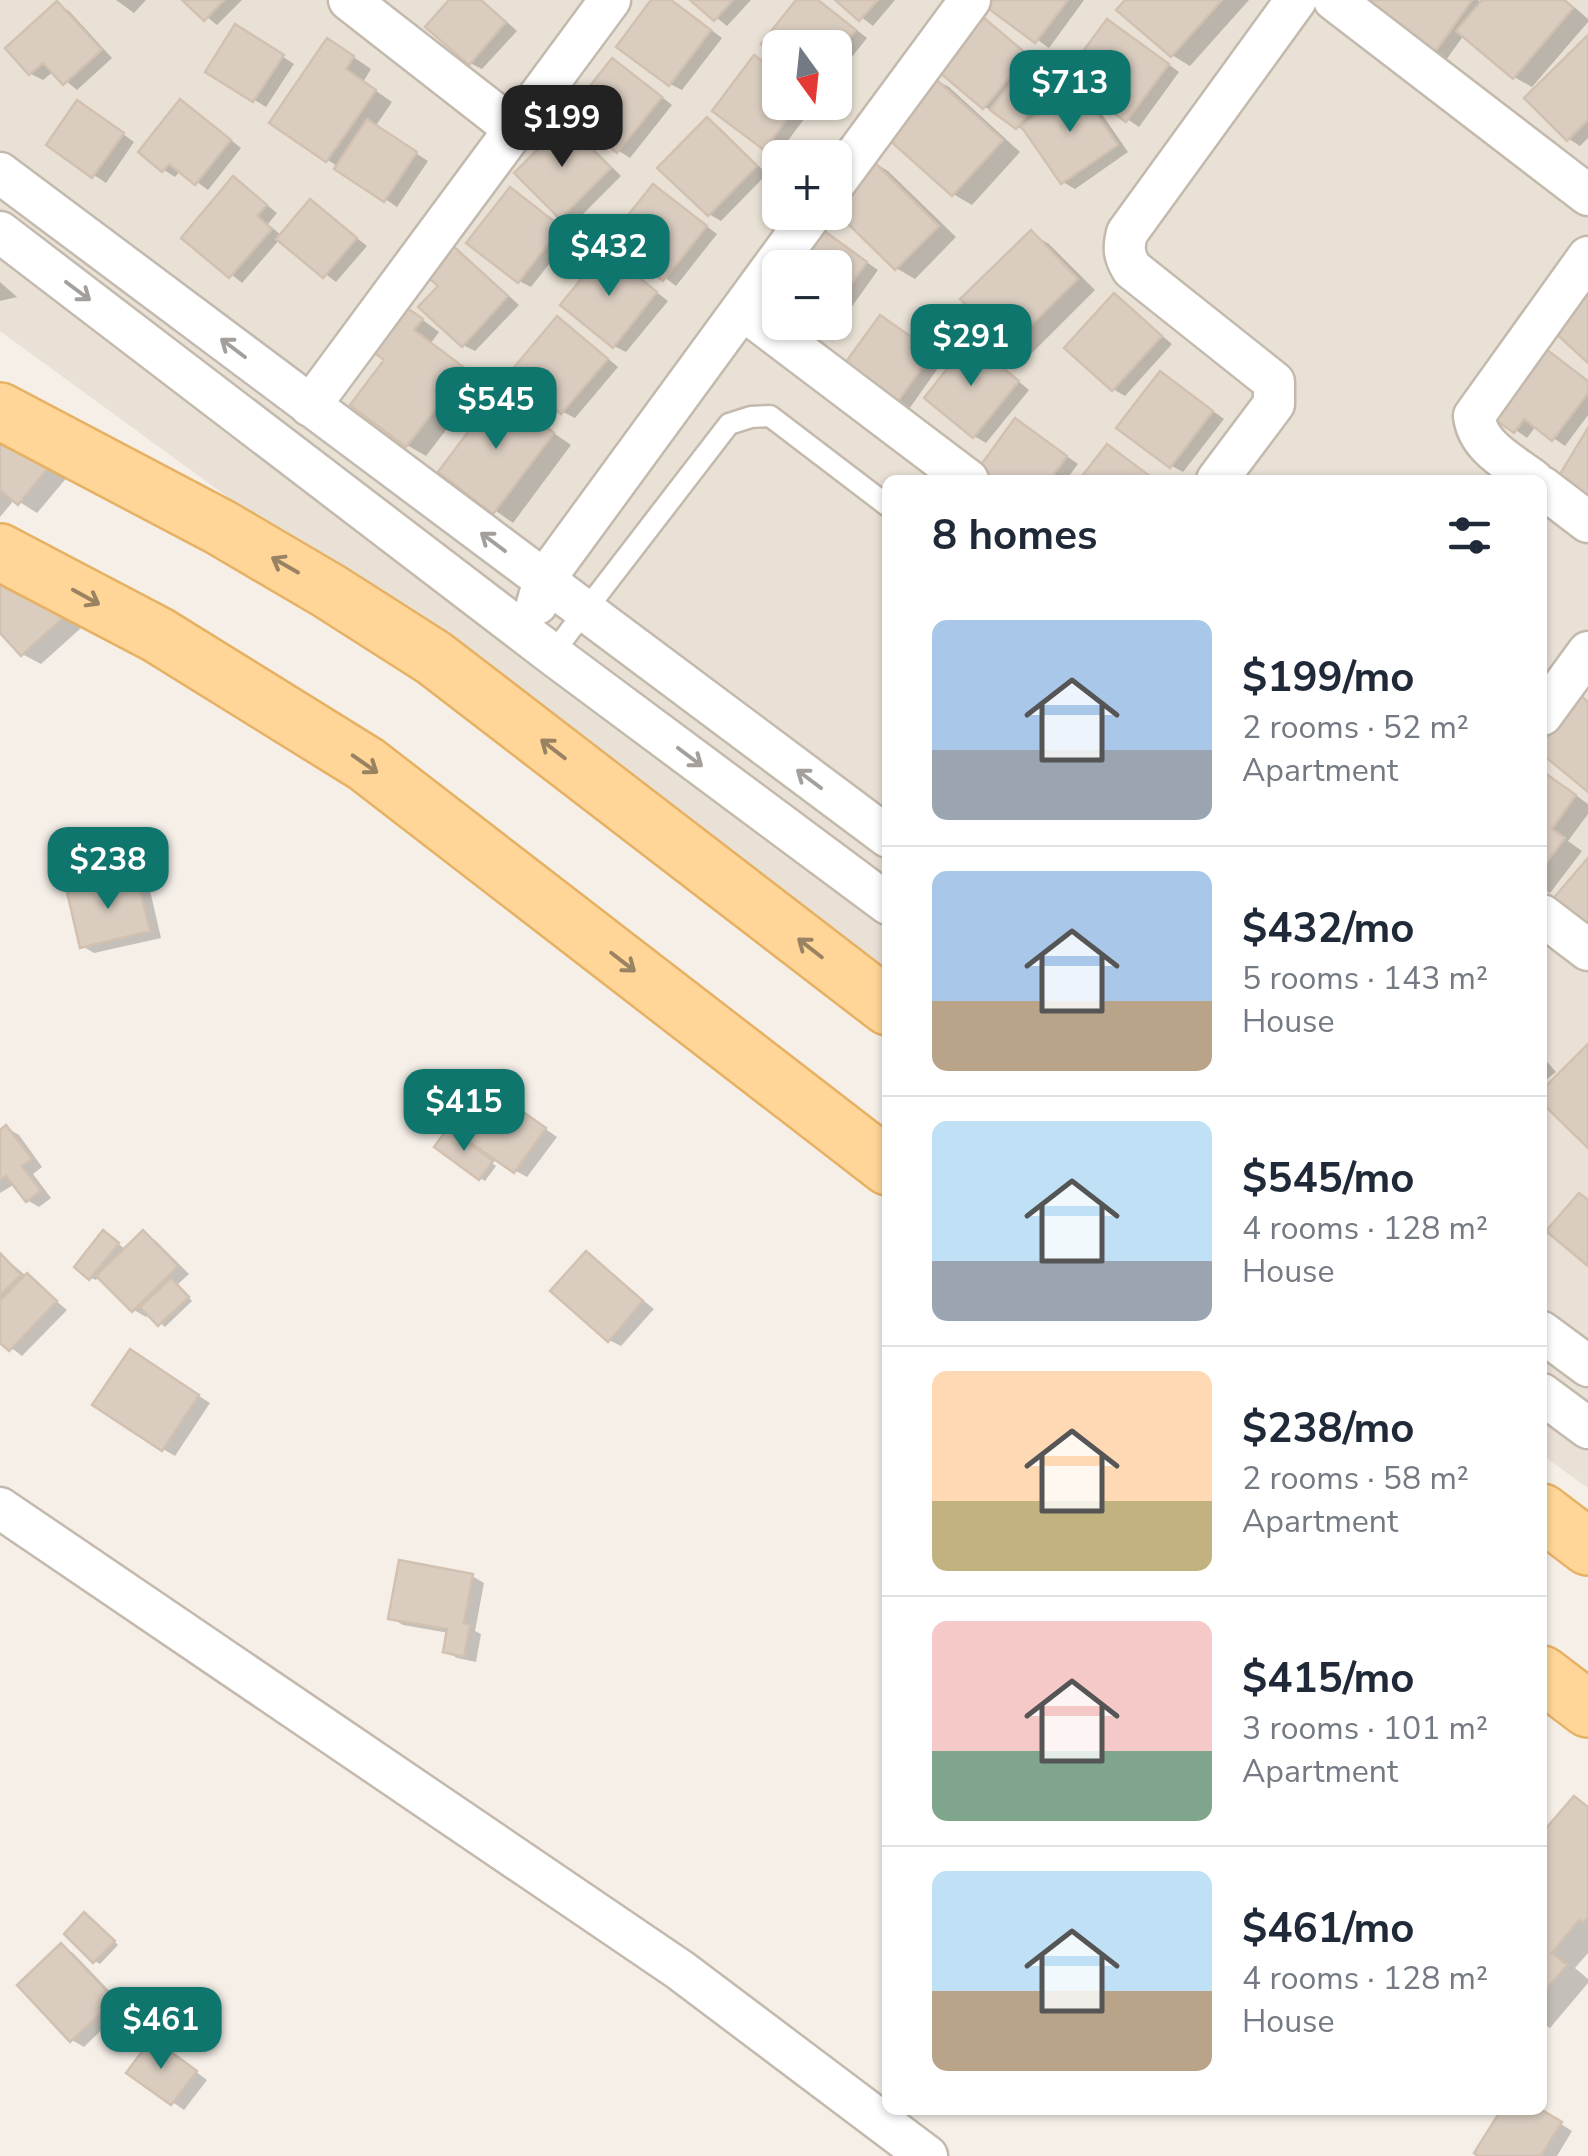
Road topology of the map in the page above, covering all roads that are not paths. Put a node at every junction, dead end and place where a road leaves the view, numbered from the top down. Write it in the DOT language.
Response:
graph roads {
  1 [pos="348,0"];
  2 [pos="610,0"];
  3 [pos="970,0"];
  4 [pos="1296,0"];
  5 [pos="1334,0"];
  6 [pos="513,128"];
  7 [pos="852,160"];
  8 [pos="0,174"];
  9 [pos="1588,196"];
  10 [pos="800,230"];
  11 [pos="0,232"];
  12 [pos="1588,256"];
  13 [pos="742,308"];
  14 [pos="310,406"];
  15 [pos="0,411"];
  16 [pos="961,475"];
  17 [pos="1221,475"];
  18 [pos="1526,475"];
  19 [pos="1547,492"];
  20 [pos="882,501"];
  21 [pos="1588,522"];
  22 [pos="0,552"];
  23 [pos="544,580"];
  24 [pos="584,610"];
  25 [pos="540,644"];
  26 [pos="1588,652"];
  27 [pos="1547,708"];
  28 [pos="881,832"];
  29 [pos="842,870"];
  30 [pos="882,900"];
  31 [pos="1547,919"];
  32 [pos="1588,950"];
  33 [pos="882,1002"];
  34 [pos="882,1162"];
  35 [pos="1547,1336"];
  36 [pos="1588,1366"];
  37 [pos="1547,1398"];
  38 [pos="1588,1428"];
  39 [pos="0,1508"];
  40 [pos="1547,1516"];
  41 [pos="1588,1547"];
  42 [pos="1547,1678"];
  43 [pos="1588,1709"];
  44 [pos="927,2156"];
  1 -- 6 [label="street"];
  2 -- 6 [label="street"];
  3 -- 7 [label="street"];
  4 -- 17 [label="street"];
  5 -- 9 [label="street"];
  6 -- 14 [label="street"];
  14 -- 8 [label="street, one-way"];
  10 -- 13 [label="street"];
  11 -- 25 [label="street, one-way"];
  12 -- 18 [label="street"];
  13 -- 16 [label="street"];
  13 -- 23 [label="street"];
  23 -- 14 [label="street, one-way"];
  33 -- 15 [label="main road, one-way"];
  19 -- 21 [label="street"];
  20 -- 24 [label="lane"];
  22 -- 34 [label="main road, one-way"];
  23 -- 24 [label="street"];
  23 -- 25 [label="street"];
  24 -- 25 [label="lane"];
  28 -- 24 [label="street, one-way"];
  25 -- 29 [label="street, one-way"];
  26 -- 27 [label="street"];
  28 -- 29 [label="street"];
  29 -- 30 [label="street"];
  31 -- 32 [label="street"];
  35 -- 36 [label="street"];
  37 -- 38 [label="street"];
  39 -- 44 [label="street"];
  40 -- 41 [label="main road"];
  42 -- 43 [label="main road"];
}
